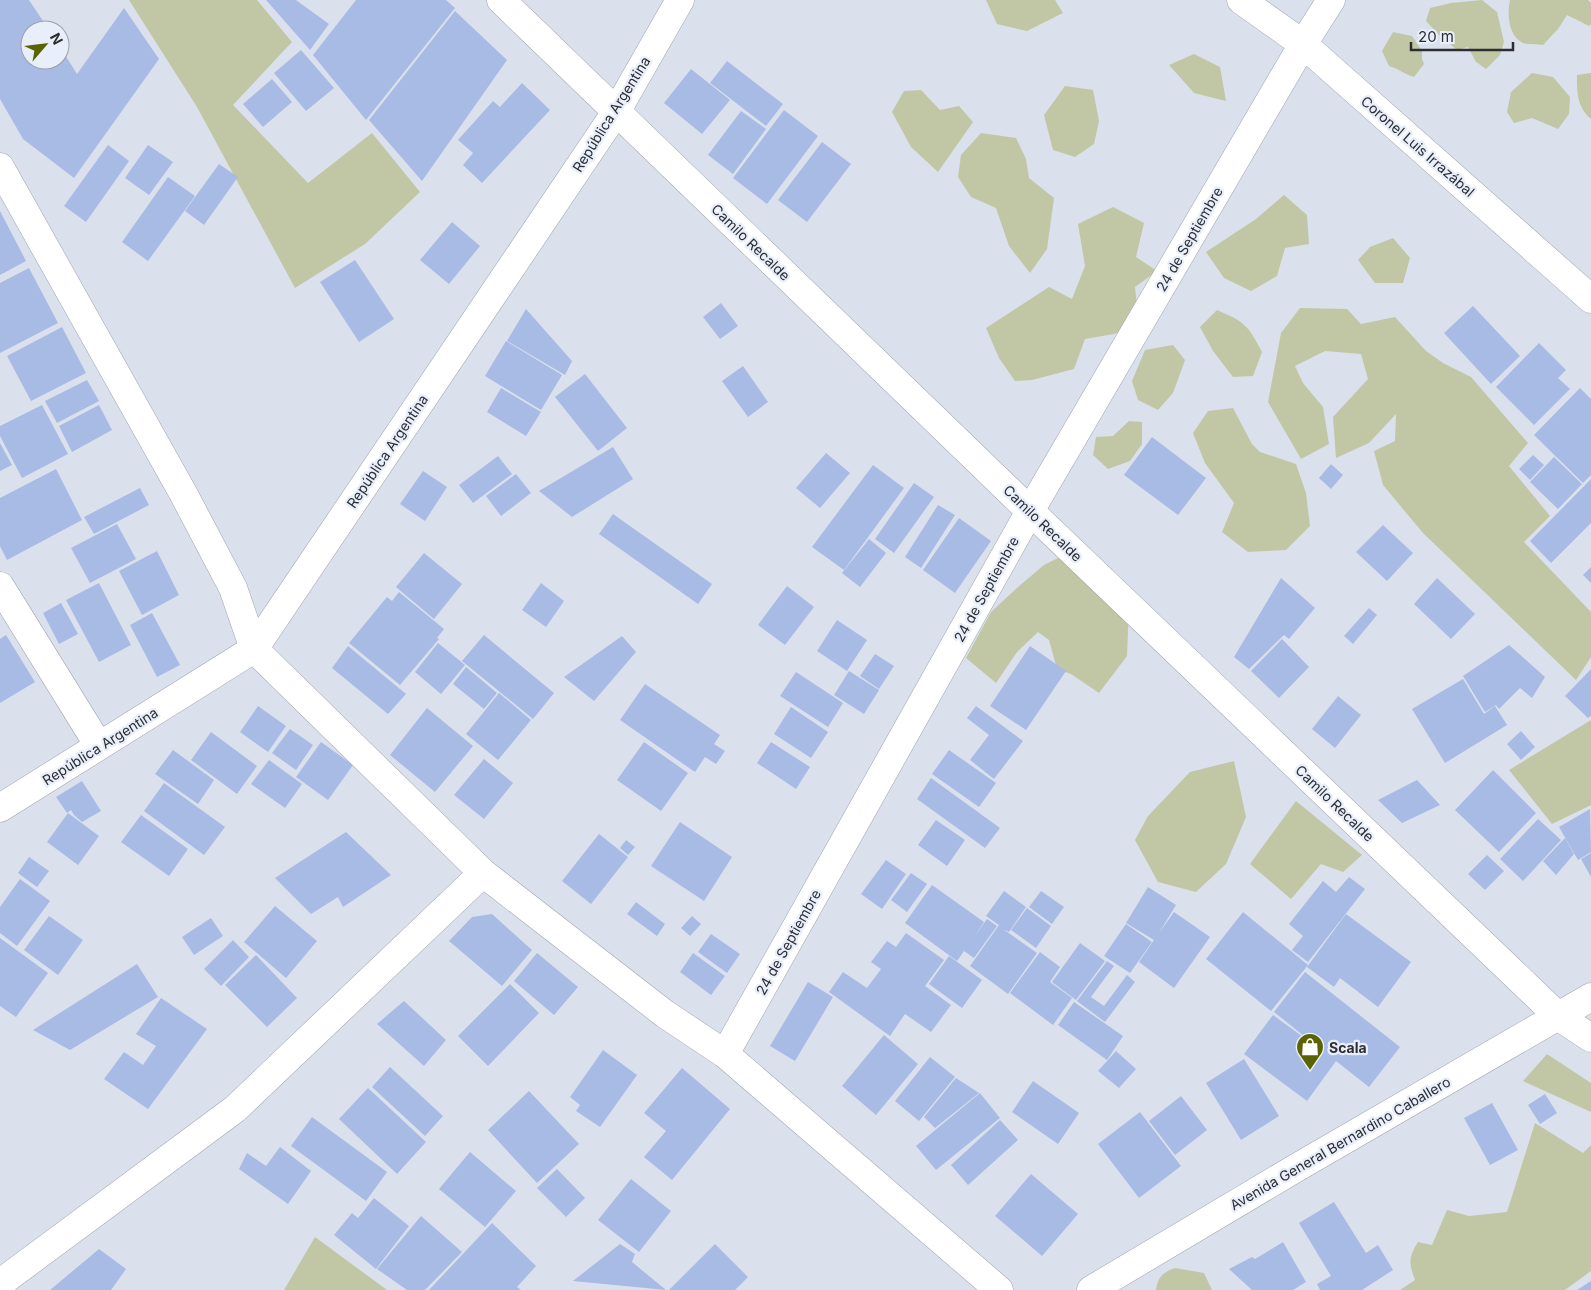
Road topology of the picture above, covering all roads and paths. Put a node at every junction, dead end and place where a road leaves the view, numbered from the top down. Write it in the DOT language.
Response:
graph roads {
  1 [pos="500,0"];
  2 [pos="680,0"];
  3 [pos="1241,0"];
  4 [pos="1331,0"];
  5 [pos="1303,44"];
  6 [pos="616,112"];
  7 [pos="0,167"];
  8 [pos="1591,299"];
  9 [pos="1030,511"];
  10 [pos="0,586"];
  11 [pos="254,649"];
  12 [pos="99,746"];
  13 [pos="0,808"];
  14 [pos="484,873"];
  15 [pos="1591,997"];
  16 [pos="1558,1016"];
  17 [pos="1591,1038"];
  18 [pos="725,1054"];
  19 [pos="2,1279"];
  20 [pos="999,1290"];
  21 [pos="1091,1290"];
  1 -- 6 [label="street, Camilo Recalde"];
  2 -- 6 [label="street, República Argentina"];
  3 -- 5 [label="street, Coronel Luis Irrazábal"];
  4 -- 5 [label="street, 24 de Septiembre"];
  5 -- 8 [label="street, Coronel Luis Irrazábal"];
  5 -- 9 [label="street, 24 de Septiembre"];
  6 -- 9 [label="street, Camilo Recalde"];
  6 -- 11 [label="street, República Argentina"];
  7 -- 11 [label="street"];
  9 -- 16 [label="street, Camilo Recalde"];
  9 -- 18 [label="street, 24 de Septiembre"];
  10 -- 12 [label="street"];
  11 -- 12 [label="street, República Argentina"];
  11 -- 14 [label="street"];
  12 -- 13 [label="street, República Argentina"];
  14 -- 18 [label="street"];
  14 -- 19 [label="street"];
  15 -- 16 [label="street, Avenida General Bernardino Caballero"];
  16 -- 17 [label="street, Camilo Recalde"];
  16 -- 21 [label="street, Avenida General Bernardino Caballero"];
  18 -- 20 [label="street"];
}
